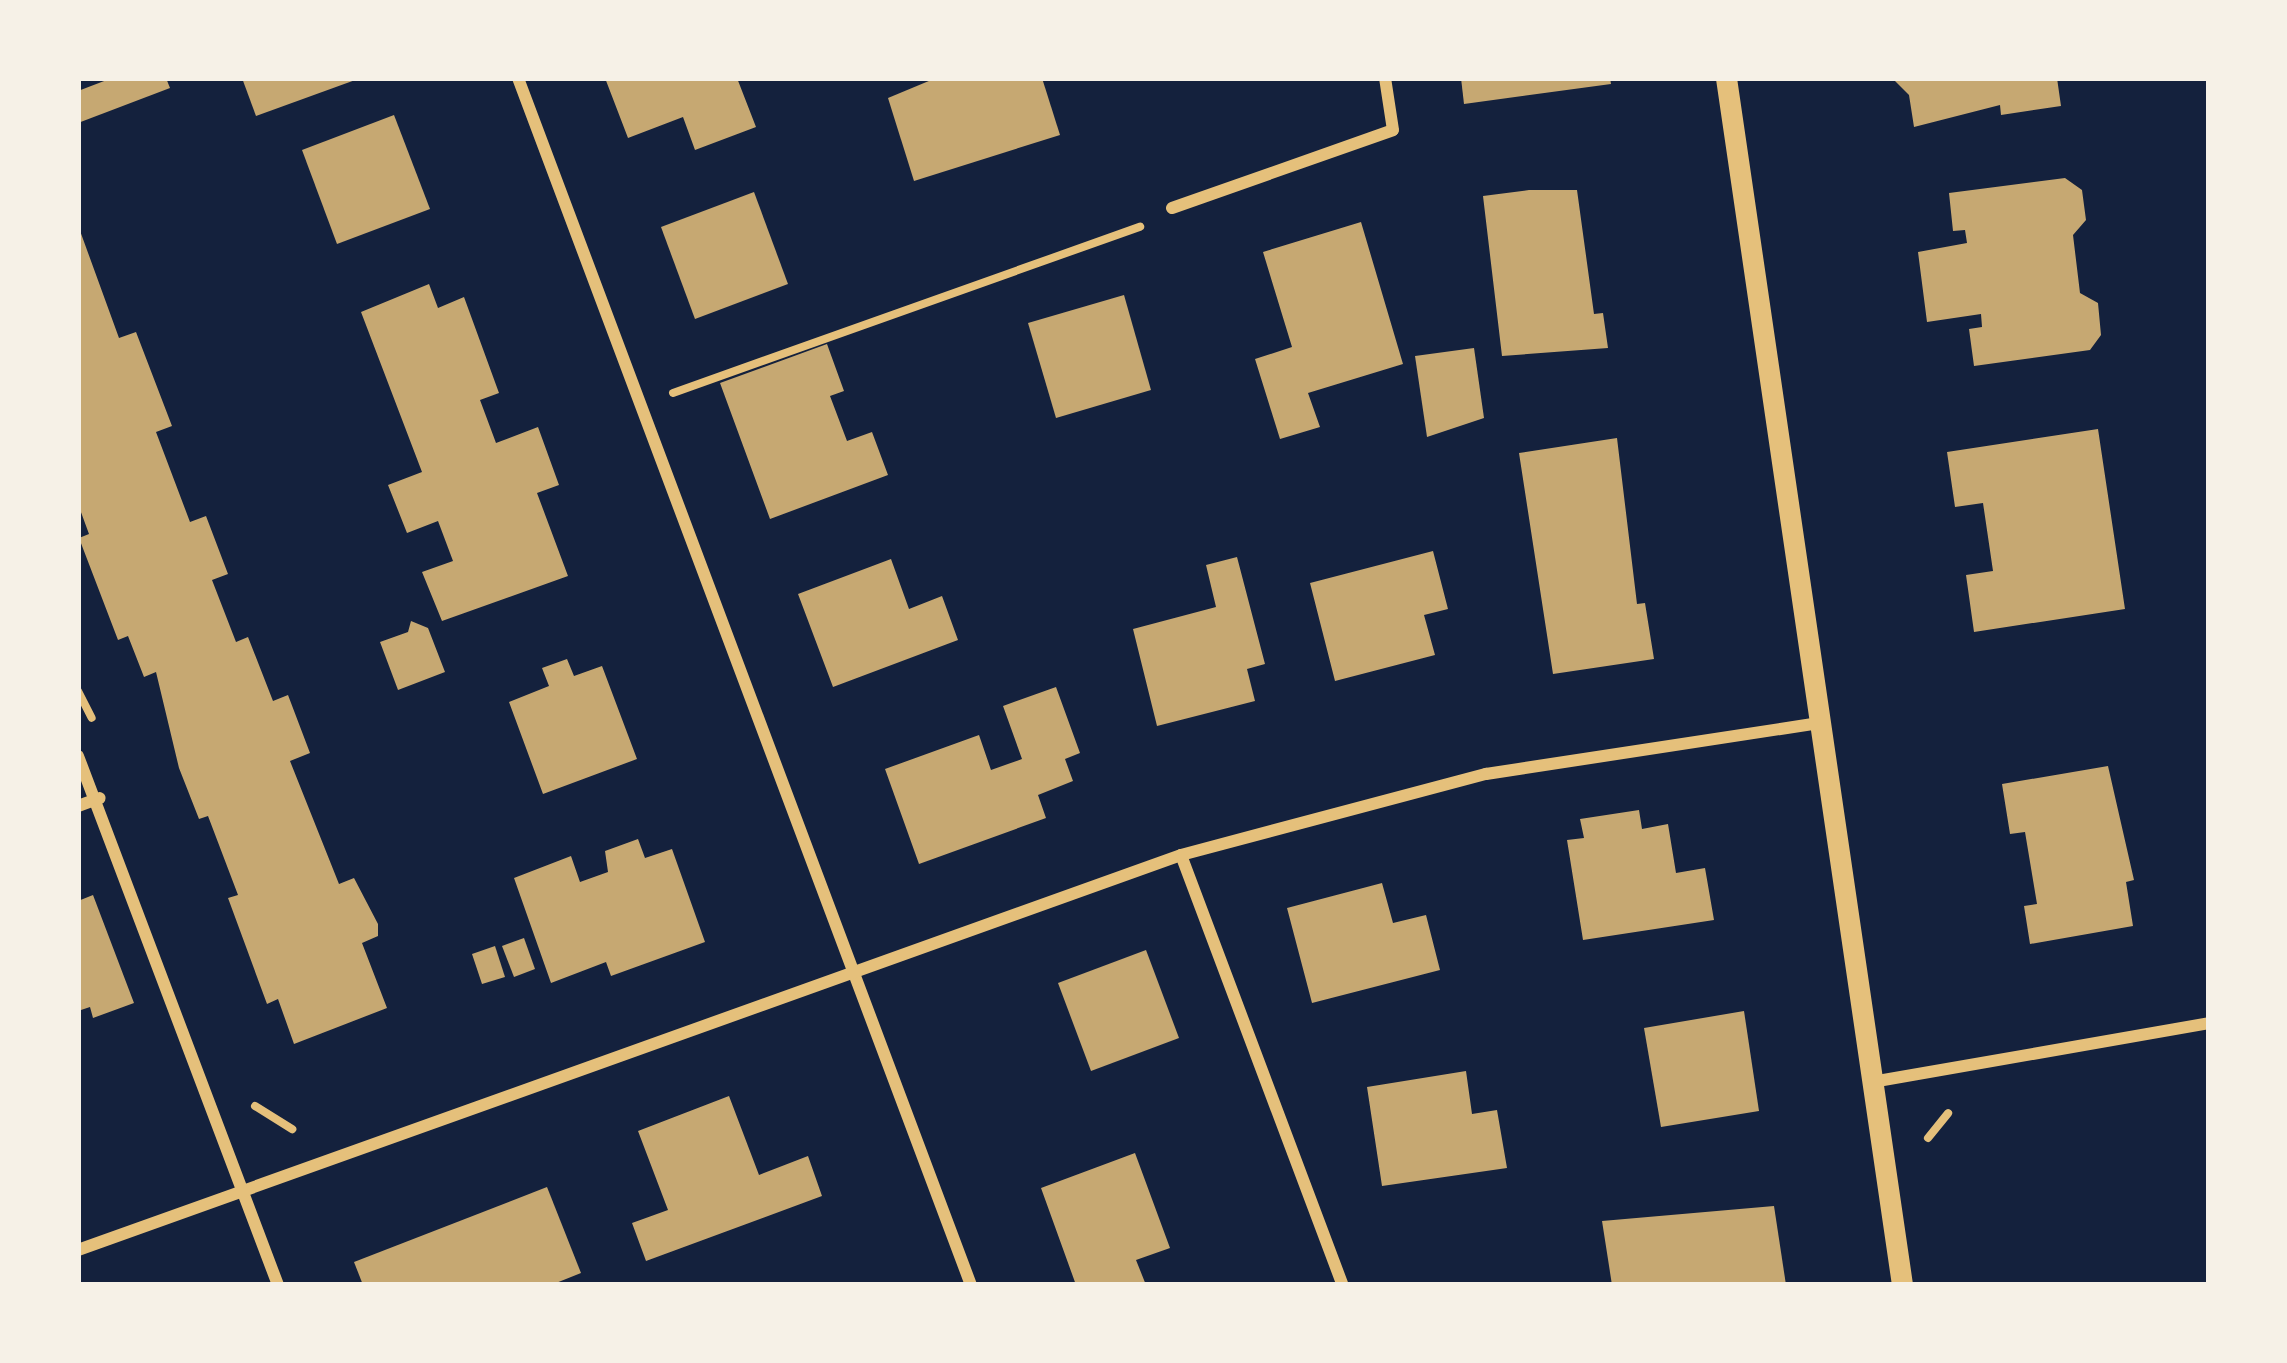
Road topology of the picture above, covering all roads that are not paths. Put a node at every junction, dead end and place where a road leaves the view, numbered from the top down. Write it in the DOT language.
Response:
graph roads {
  1 [pos="518,78"];
  2 [pos="1385,78"];
  3 [pos="1726,78"];
  4 [pos="1172,208"];
  5 [pos="1819,723"];
  6 [pos="78,756"];
  7 [pos="100,798"];
  8 [pos="78,806"];
  9 [pos="1181,856"];
  10 [pos="850,968"];
  11 [pos="2209,1023"];
  12 [pos="1872,1082"];
  13 [pos="243,1188"];
  14 [pos="78,1250"];
  15 [pos="278,1285"];
  16 [pos="971,1285"];
  17 [pos="1343,1285"];
  18 [pos="1901,1285"];
  1 -- 10 [label="street"];
  2 -- 4 [label="street"];
  3 -- 5 [label="street"];
  5 -- 9 [label="street"];
  5 -- 12 [label="street"];
  6 -- 7 [label="street"];
  7 -- 8 [label="street"];
  7 -- 13 [label="street"];
  9 -- 10 [label="street"];
  9 -- 17 [label="street"];
  10 -- 13 [label="street"];
  10 -- 16 [label="street"];
  11 -- 12 [label="street"];
  12 -- 18 [label="street"];
  13 -- 14 [label="street"];
  13 -- 15 [label="street"];
}
